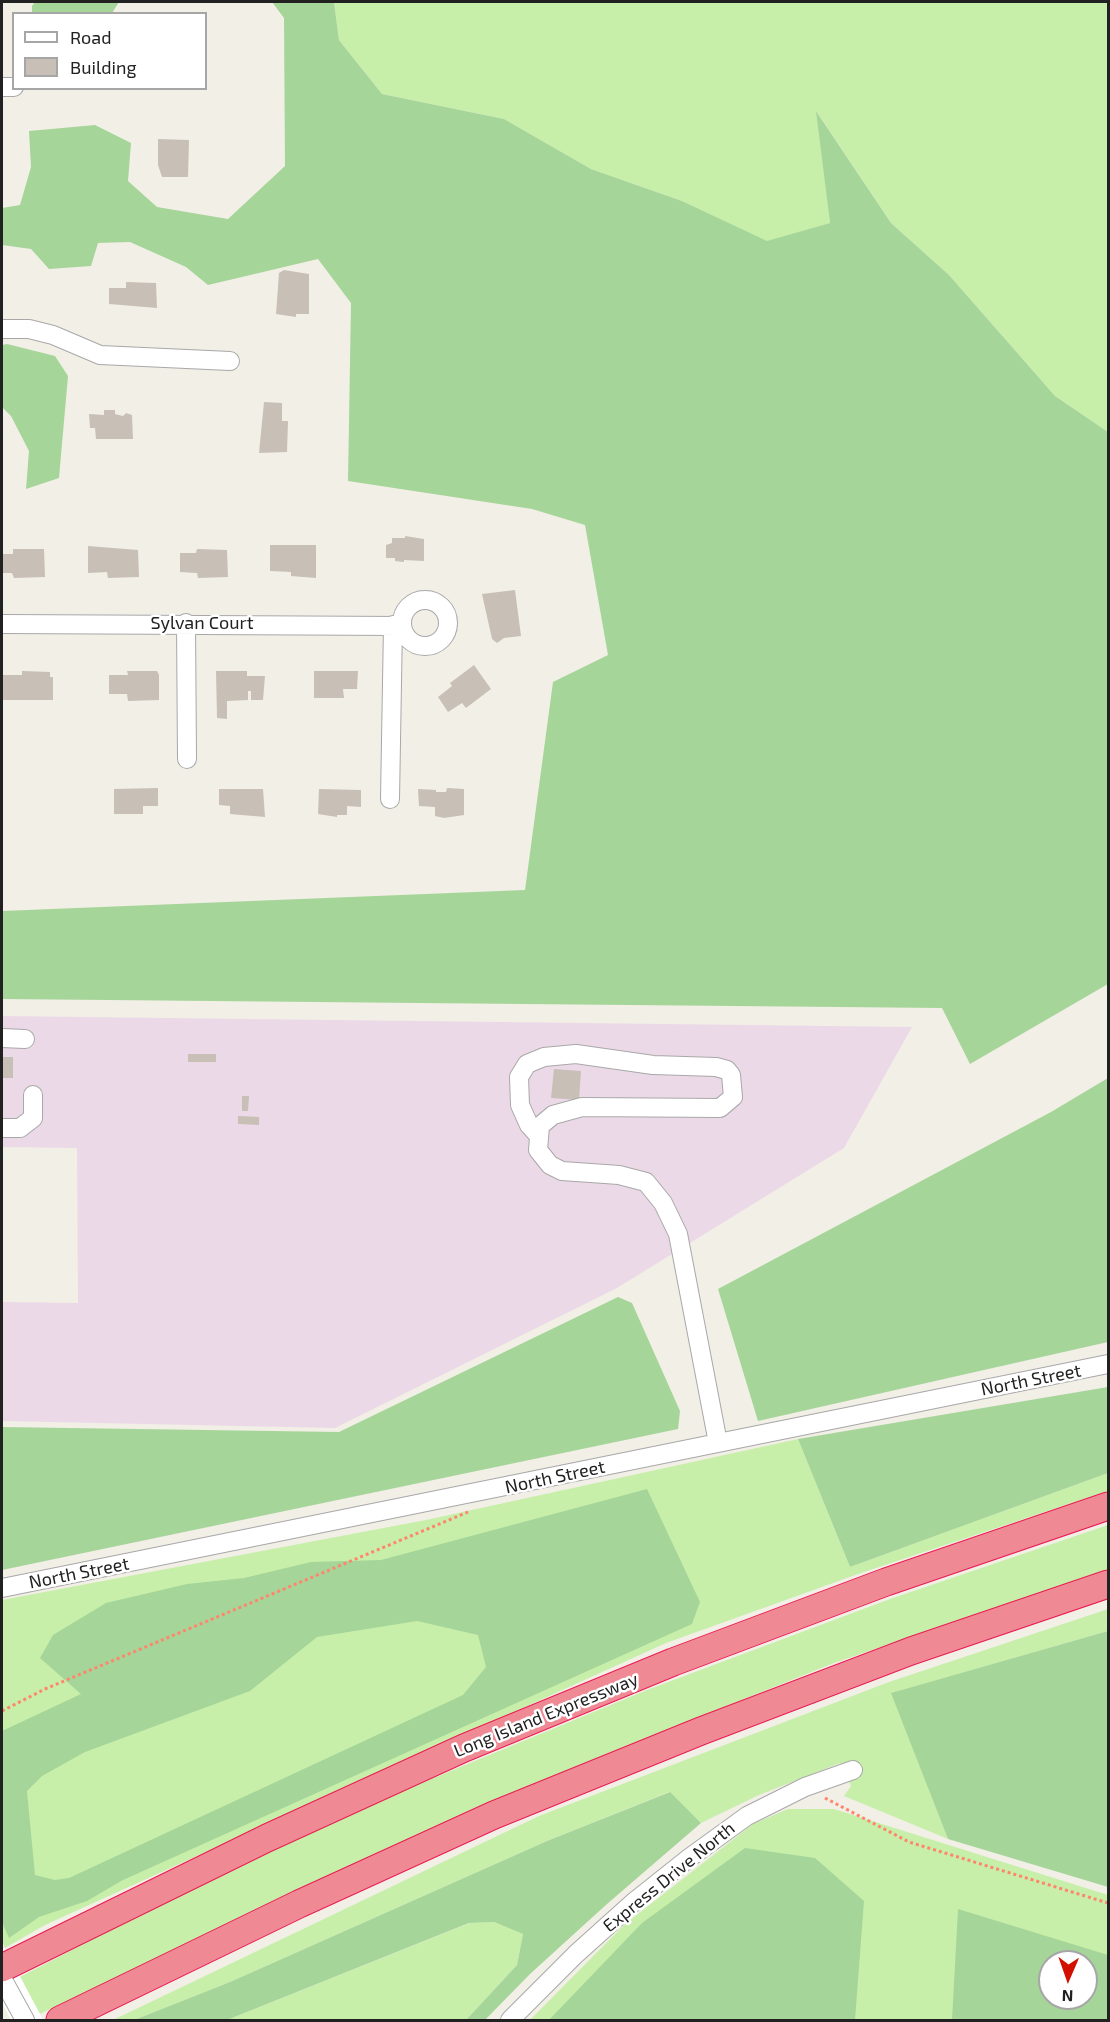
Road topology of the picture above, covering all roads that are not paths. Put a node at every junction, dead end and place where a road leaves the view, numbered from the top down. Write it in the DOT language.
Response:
graph roads {
  1 [pos="2,328"];
  2 [pos="230,361"];
  3 [pos="186,623"];
  4 [pos="2,624"];
  5 [pos="187,759"];
  6 [pos="390,799"];
  7 [pos="2,1038"];
  8 [pos="25,1039"];
  9 [pos="33,1095"];
  10 [pos="2,1128"];
  11 [pos="539,1136"];
  12 [pos="1108,1364"];
  13 [pos="718,1443"];
  14 [pos="1108,1506"];
  15 [pos="1108,1584"];
  16 [pos="2,1588"];
  17 [pos="853,1770"];
  18 [pos="2,1968"];
  19 [pos="2,1978"];
  20 [pos="25,2020"];
  21 [pos="60,2020"];
  22 [pos="510,2020"];
  1 -- 2 [label="street"];
  3 -- 4 [label="street, Sylvan Court"];
  3 -- 5 [label="street"];
  3 -- 6 [label="street, Sylvan Court"];
  7 -- 8 [label="street"];
  9 -- 10 [label="street"];
  11 -- 11 [label="street"];
  11 -- 13 [label="street"];
  12 -- 13 [label="street, North Street"];
  13 -- 16 [label="street, North Street"];
  14 -- 18 [label="highway, Long Island Expressway"];
  15 -- 21 [label="highway"];
  17 -- 22 [label="street, Express Drive North"];
  19 -- 20 [label="street"];
}
